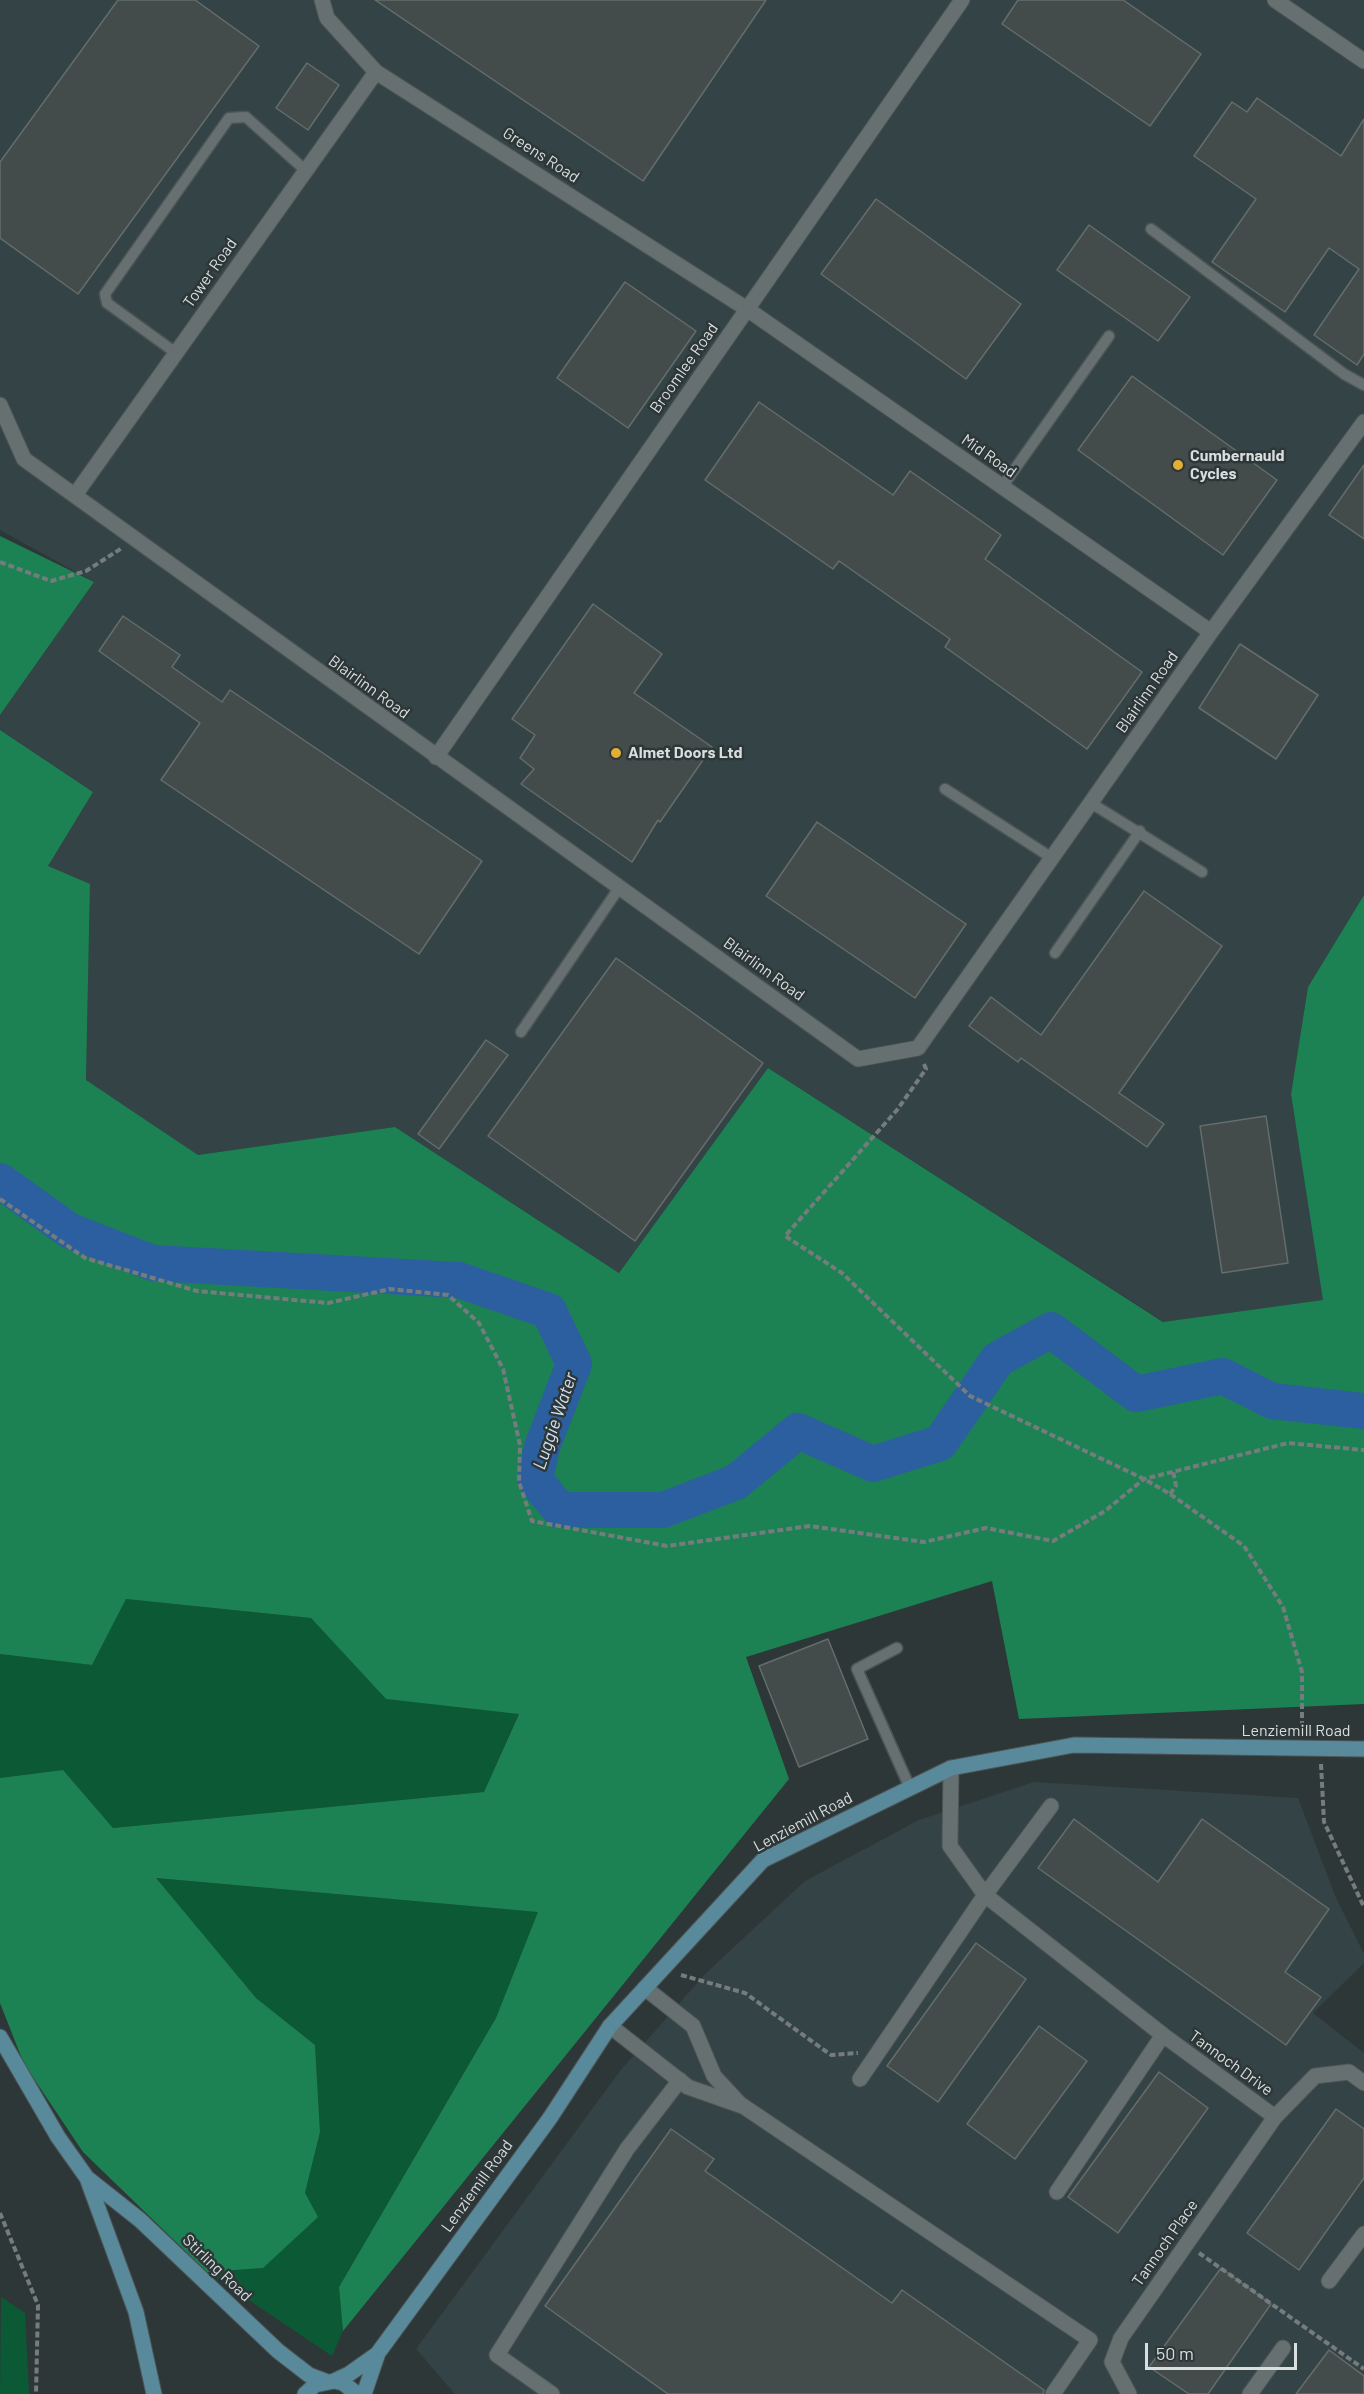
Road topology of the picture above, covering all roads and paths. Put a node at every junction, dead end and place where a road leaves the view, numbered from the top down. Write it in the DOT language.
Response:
graph roads {
  1 [pos="322,0"];
  2 [pos="962,0"];
  3 [pos="1275,0"];
  4 [pos="1364,61"];
  5 [pos="376,72"];
  6 [pos="305,170"];
  7 [pos="1151,229"];
  8 [pos="747,309"];
  9 [pos="1109,336"];
  10 [pos="176,353"];
  11 [pos="1364,385"];
  12 [pos="0,405"];
  13 [pos="1364,422"];
  14 [pos="1002,487"];
  15 [pos="75,495"];
  16 [pos="135,539"];
  17 [pos="0,562"];
  18 [pos="1211,632"];
  19 [pos="436,757"];
  20 [pos="945,789"];
  21 [pos="1091,803"];
  22 [pos="1140,831"];
  23 [pos="1052,858"];
  24 [pos="1202,872"];
  25 [pos="619,888"];
  26 [pos="1055,953"];
  27 [pos="521,1032"];
  28 [pos="918,1048"];
  29 [pos="0,1199"];
  30 [pos="1364,1450"];
  31 [pos="1173,1471"];
  32 [pos="1144,1479"];
  33 [pos="1170,1494"];
  34 [pos="897,1648"];
  35 [pos="1364,1749"];
  36 [pos="1302,1750"];
  37 [pos="1320,1750"];
  38 [pos="951,1768"];
  39 [pos="910,1788"];
  40 [pos="1051,1806"];
  41 [pos="985,1895"];
  42 [pos="1364,1907"];
  43 [pos="662,1970"];
  44 [pos="645,1988"];
  45 [pos="610,2026"];
  46 [pos="1163,2035"];
  47 [pos="0,2037"];
  48 [pos="880,2051"];
  49 [pos="860,2079"];
  50 [pos="680,2080"];
  51 [pos="1364,2083"];
  52 [pos="740,2104"];
  53 [pos="1275,2117"];
  54 [pos="87,2178"];
  55 [pos="1057,2192"];
  56 [pos="0,2213"];
  57 [pos="1364,2234"];
  58 [pos="1186,2244"];
  59 [pos="1329,2281"];
  60 [pos="1283,2348"];
  61 [pos="378,2353"];
  62 [pos="1364,2369"];
  63 [pos="329,2381"];
  64 [pos="36,2394"];
  65 [pos="154,2394"];
  66 [pos="305,2394"];
  67 [pos="357,2394"];
  68 [pos="364,2394"];
  69 [pos="552,2394"];
  70 [pos="1053,2394"];
  71 [pos="1129,2394"];
  72 [pos="1250,2394"];
  1 -- 5 [label="street, Greens Road"];
  2 -- 8 [label="street, Broomlee Road"];
  3 -- 4 [label="street"];
  5 -- 6 [label="street, Tower Road"];
  5 -- 8 [label="street, Greens Road"];
  6 -- 10 [label="street, Tower Road"];
  6 -- 10 [label="lane"];
  7 -- 11 [label="lane"];
  8 -- 14 [label="street, Mid Road"];
  8 -- 19 [label="street, Broomlee Road"];
  9 -- 14 [label="lane"];
  10 -- 15 [label="street, Tower Road"];
  12 -- 15 [label="street, Blairlinn Road"];
  13 -- 18 [label="street, Blairlinn Road"];
  14 -- 18 [label="street, Mid Road"];
  15 -- 16 [label="street, Blairlinn Road"];
  16 -- 17 [label="path"];
  16 -- 19 [label="street, Blairlinn Road"];
  18 -- 21 [label="street, Blairlinn Road"];
  19 -- 25 [label="street, Blairlinn Road"];
  20 -- 23 [label="lane"];
  21 -- 22 [label="lane"];
  21 -- 23 [label="street, Blairlinn Road"];
  22 -- 24 [label="lane"];
  22 -- 26 [label="lane"];
  23 -- 28 [label="street, Blairlinn Road"];
  25 -- 27 [label="lane"];
  25 -- 28 [label="street, Blairlinn Road"];
  28 -- 32 [label="path"];
  29 -- 32 [label="path"];
  30 -- 31 [label="path"];
  31 -- 32 [label="path"];
  31 -- 33 [label="path"];
  32 -- 33 [label="path"];
  33 -- 36 [label="path"];
  34 -- 39 [label="lane"];
  35 -- 37 [label="main road, Lenziemill Road"];
  36 -- 37 [label="main road, Lenziemill Road"];
  36 -- 38 [label="main road, Lenziemill Road"];
  37 -- 42 [label="path"];
  38 -- 39 [label="main road, Lenziemill Road"];
  38 -- 41 [label="street, Tannoch Drive"];
  39 -- 43 [label="main road, Lenziemill Road"];
  40 -- 41 [label="street"];
  41 -- 46 [label="street, Tannoch Drive"];
  41 -- 48 [label="street"];
  43 -- 44 [label="main road, Lenziemill Road"];
  43 -- 48 [label="path"];
  44 -- 45 [label="main road, Lenziemill Road"];
  44 -- 52 [label="street"];
  45 -- 50 [label="street"];
  45 -- 61 [label="main road, Lenziemill Road"];
  46 -- 53 [label="street, Tannoch Drive"];
  46 -- 55 [label="street, Tannoch Drive"];
  47 -- 54 [label="main road, Stirling Road"];
  48 -- 49 [label="street"];
  50 -- 52 [label="street"];
  50 -- 69 [label="street"];
  51 -- 53 [label="street, Tannoch Drive"];
  52 -- 70 [label="street"];
  53 -- 58 [label="street, Tannoch Place"];
  54 -- 63 [label="main road, Stirling Road"];
  54 -- 65 [label="main road, Stirling Road"];
  56 -- 64 [label="path"];
  57 -- 59 [label="street"];
  58 -- 62 [label="path"];
  58 -- 71 [label="street, Tannoch Place"];
  60 -- 72 [label="street"];
  61 -- 63 [label="main road, Lenziemill Road"];
  61 -- 68 [label="main road, Lenziemill Road"];
  63 -- 66 [label="main road, Lenziemill Road"];
  63 -- 67 [label="main road, Stirling Road"];
}
